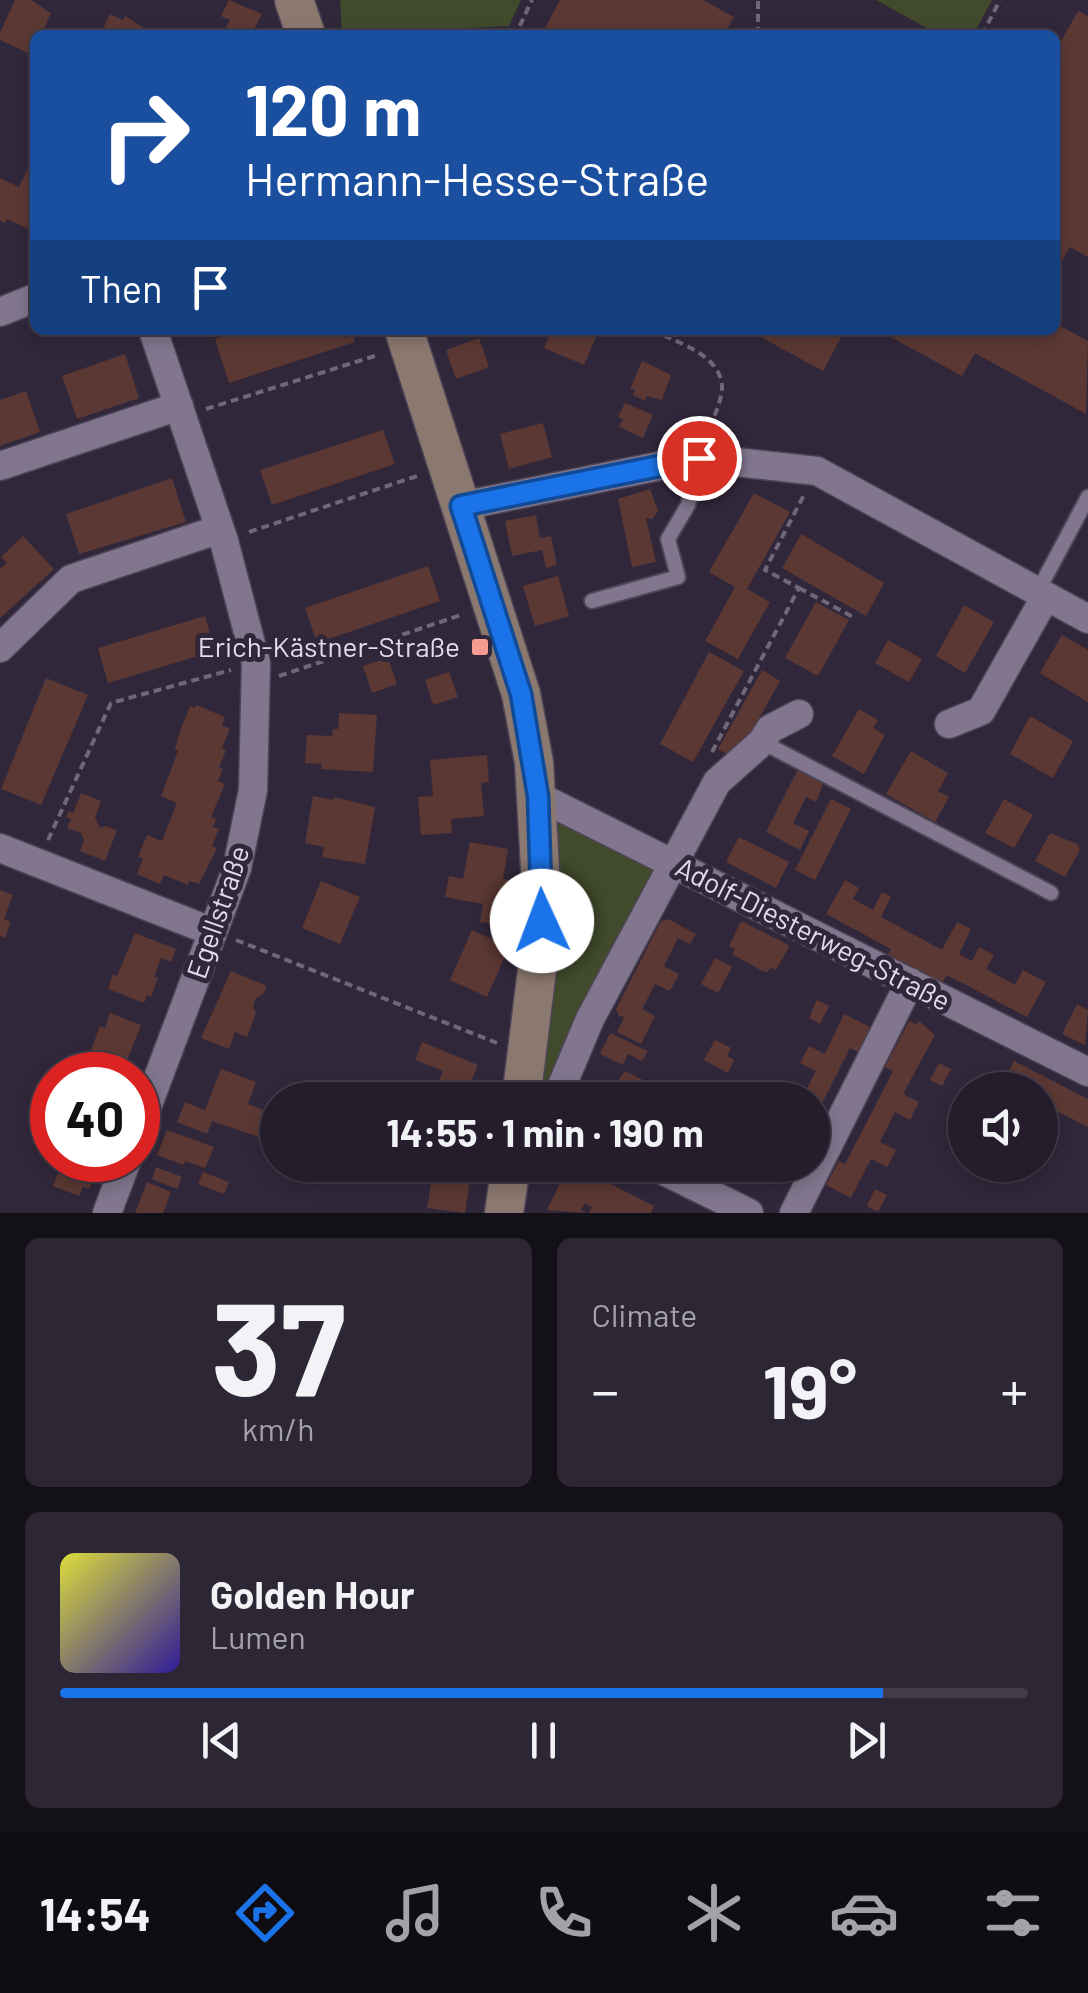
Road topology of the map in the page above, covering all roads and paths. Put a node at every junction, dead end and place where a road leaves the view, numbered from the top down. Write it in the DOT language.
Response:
graph roads {
  1 [pos="294,0"];
  2 [pos="532,0"];
  3 [pos="759,0"];
  4 [pos="1000,0"];
  5 [pos="304,30"];
  6 [pos="518,30"];
  7 [pos="758,30"];
  8 [pos="985,30"];
  9 [pos="30,299"];
  10 [pos="2,306"];
  11 [pos="155,335"];
  12 [pos="662,335"];
  13 [pos="406,338"];
  14 [pos="181,411"];
  15 [pos="699,458"];
  16 [pos="448,465"];
  17 [pos="0,466"];
  18 [pos="817,471"];
  19 [pos="1088,497"];
  20 [pos="461,506"];
  21 [pos="222,535"];
  22 [pos="799,588"];
  23 [pos="1042,593"];
  24 [pos="592,601"];
  25 [pos="493,604"];
  26 [pos="854,617"];
  27 [pos="1088,619"];
  28 [pos="0,648"];
  29 [pos="256,673"];
  30 [pos="799,714"];
  31 [pos="949,724"];
  32 [pos="762,742"];
  33 [pos="717,782"];
  34 [pos="538,796"];
  35 [pos="0,848"];
  36 [pos="672,862"];
  37 [pos="38,863"];
  38 [pos="1051,893"];
  39 [pos="213,932"];
  40 [pos="910,982"];
  41 [pos="527,1055"];
  42 [pos="1088,1072"];
  43 [pos="160,1073"];
  44 [pos="523,1082"];
  45 [pos="564,1082"];
  46 [pos="118,1182"];
  47 [pos="509,1182"];
  48 [pos="686,1182"];
  49 [pos="106,1213"];
  50 [pos="504,1213"];
  51 [pos="749,1213"];
  52 [pos="794,1213"];
  1 -- 5 [label="street"];
  2 -- 6 [label="path"];
  3 -- 7 [label="path"];
  4 -- 8 [label="path"];
  9 -- 10 [label="street"];
  11 -- 14 [label="street, Egellstraße"];
  12 -- 15 [label="path"];
  13 -- 14 [label="path"];
  13 -- 16 [label="street"];
  14 -- 17 [label="street"];
  14 -- 21 [label="street, Egellstraße"];
  15 -- 18 [label="street"];
  15 -- 20 [label="street"];
  15 -- 24 [label="lane"];
  16 -- 20 [label="street"];
  16 -- 21 [label="path"];
  18 -- 22 [label="path"];
  18 -- 23 [label="street"];
  19 -- 23 [label="lane"];
  20 -- 25 [label="street"];
  21 -- 28 [label="street"];
  21 -- 29 [label="street, Egellstraße"];
  22 -- 26 [label="path"];
  22 -- 33 [label="path"];
  23 -- 27 [label="street"];
  23 -- 31 [label="street"];
  25 -- 29 [label="path"];
  25 -- 34 [label="street"];
  29 -- 37 [label="path"];
  29 -- 39 [label="street, Egellstraße"];
  30 -- 32 [label="street"];
  32 -- 33 [label="street"];
  32 -- 38 [label="lane"];
  33 -- 36 [label="street"];
  34 -- 36 [label="street, Adolf-Diesterweg-Straße"];
  34 -- 41 [label="street"];
  35 -- 37 [label="street"];
  36 -- 40 [label="street, Adolf-Diesterweg-Straße"];
  36 -- 45 [label="street"];
  37 -- 39 [label="street"];
  39 -- 41 [label="path"];
  39 -- 43 [label="street, Egellstraße"];
  40 -- 42 [label="street, Adolf-Diesterweg-Straße"];
  40 -- 52 [label="street"];
  41 -- 44 [label="street"];
  46 -- 49 [label="street"];
  47 -- 50 [label="street"];
  48 -- 51 [label="street"];
}
